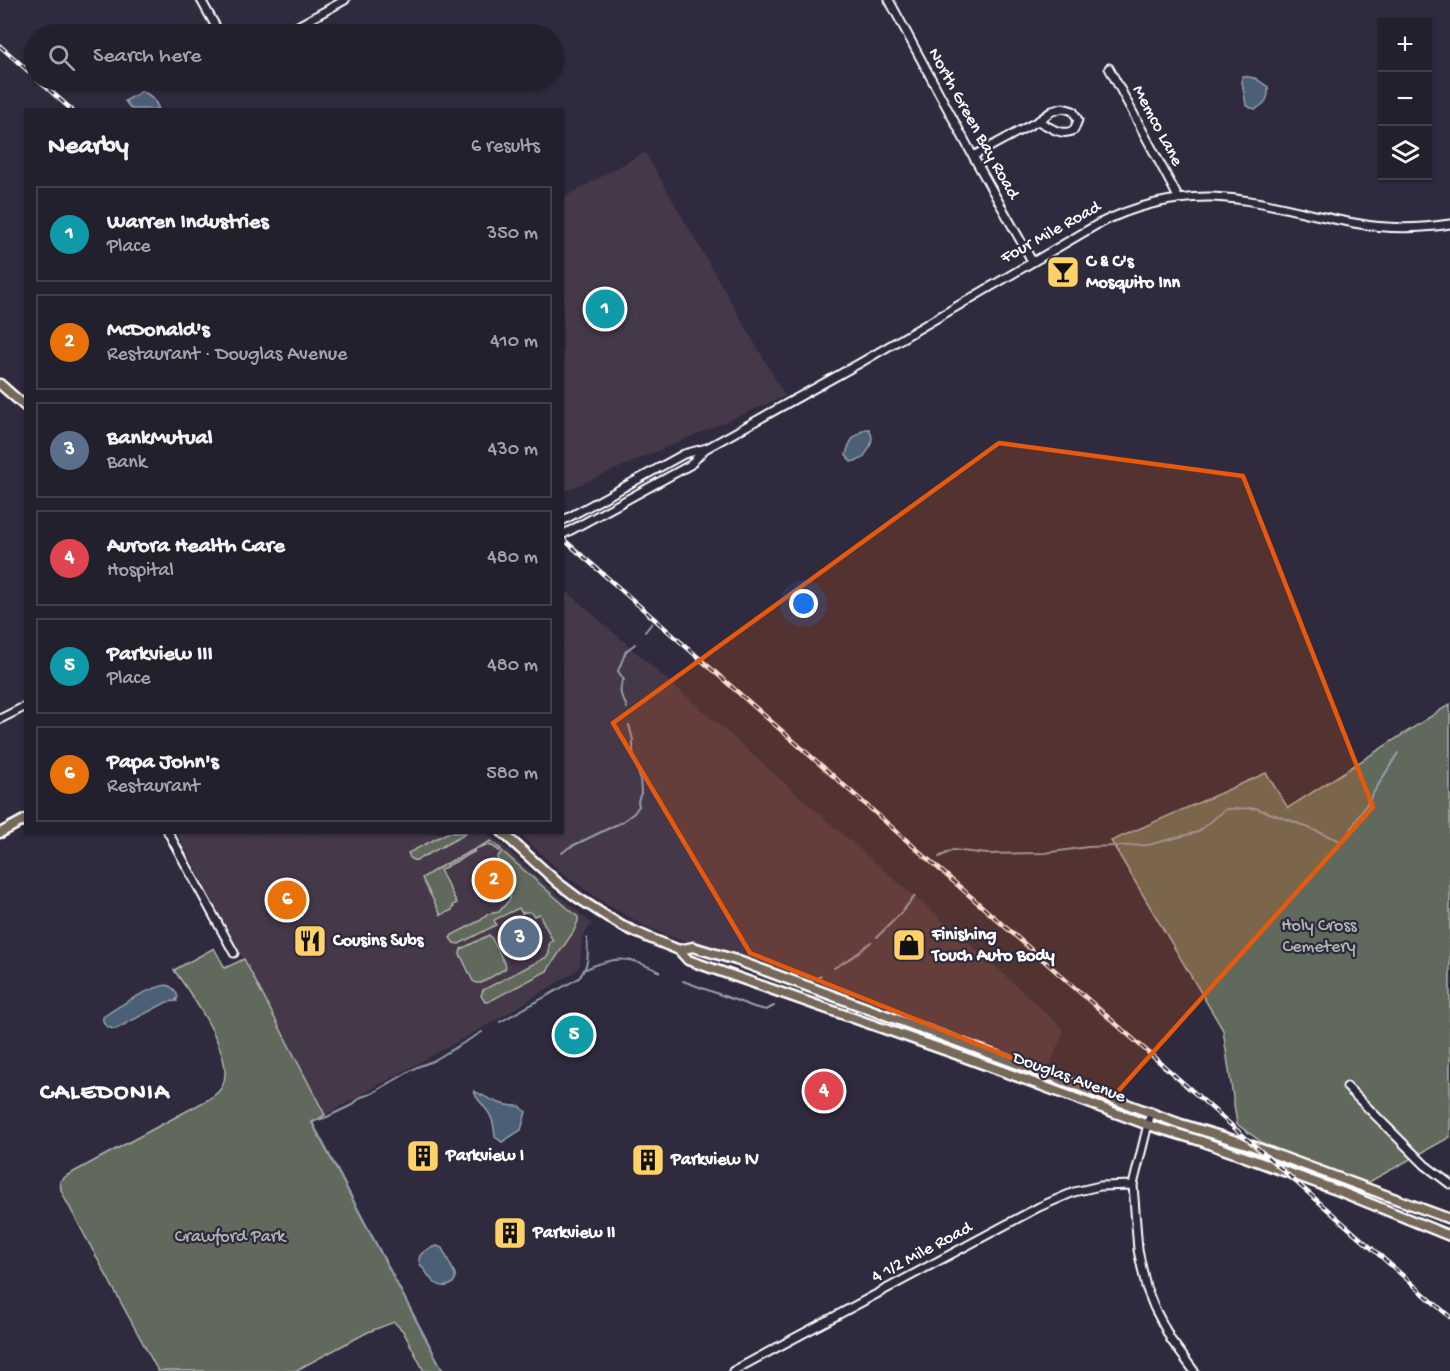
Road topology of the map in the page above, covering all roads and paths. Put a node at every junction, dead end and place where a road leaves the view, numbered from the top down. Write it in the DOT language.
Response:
graph roads {
  1 [pos="201,0"];
  2 [pos="345,0"];
  3 [pos="889,0"];
  4 [pos="214,24"];
  5 [pos="301,24"];
  6 [pos="1109,68"];
  7 [pos="1038,121"];
  8 [pos="973,156"];
  9 [pos="1179,199"];
  10 [pos="1450,224"];
  11 [pos="1032,261"];
  12 [pos="0,384"];
  13 [pos="24,405"];
  14 [pos="707,447"];
  15 [pos="564,521"];
  16 [pos="564,534"];
  17 [pos="24,707"];
  18 [pos="0,719"];
  19 [pos="24,820"];
  20 [pos="0,833"];
  21 [pos="169,834"];
  22 [pos="504,834"];
  23 [pos="679,950"];
  24 [pos="234,953"];
  25 [pos="1347,1087"];
  26 [pos="1152,1112"];
  27 [pos="1148,1125"];
  28 [pos="1450,1184"];
  29 [pos="1133,1185"];
  30 [pos="1450,1219"];
  31 [pos="1450,1236"];
  32 [pos="733,1371"];
  33 [pos="1194,1371"];
  1 -- 4 [label="street"];
  2 -- 5 [label="street"];
  3 -- 8 [label="street, North Green Bay Road"];
  6 -- 9 [label="street, Memco Lane"];
  7 -- 7 [label="street"];
  7 -- 8 [label="street"];
  8 -- 11 [label="street, North Green Bay Road"];
  9 -- 10 [label="street, Four Mile Road"];
  9 -- 11 [label="street, Four Mile Road"];
  11 -- 14 [label="street, Four Mile Road"];
  12 -- 13 [label="main road"];
  14 -- 15 [label="street, Four Mile Road"];
  14 -- 16 [label="street, Four Mile Road"];
  17 -- 18 [label="street"];
  19 -- 20 [label="main road"];
  21 -- 24 [label="street"];
  22 -- 23 [label="main road, Douglas Avenue"];
  23 -- 26 [label="main road, Douglas Avenue"];
  23 -- 27 [label="main road, Douglas Avenue"];
  25 -- 28 [label="street"];
  26 -- 27 [label="street"];
  26 -- 30 [label="main road, Douglas Avenue"];
  27 -- 29 [label="street"];
  27 -- 31 [label="main road, Douglas Avenue"];
  29 -- 32 [label="street, 4 1/2 Mile Road"];
  29 -- 33 [label="street"];
}
